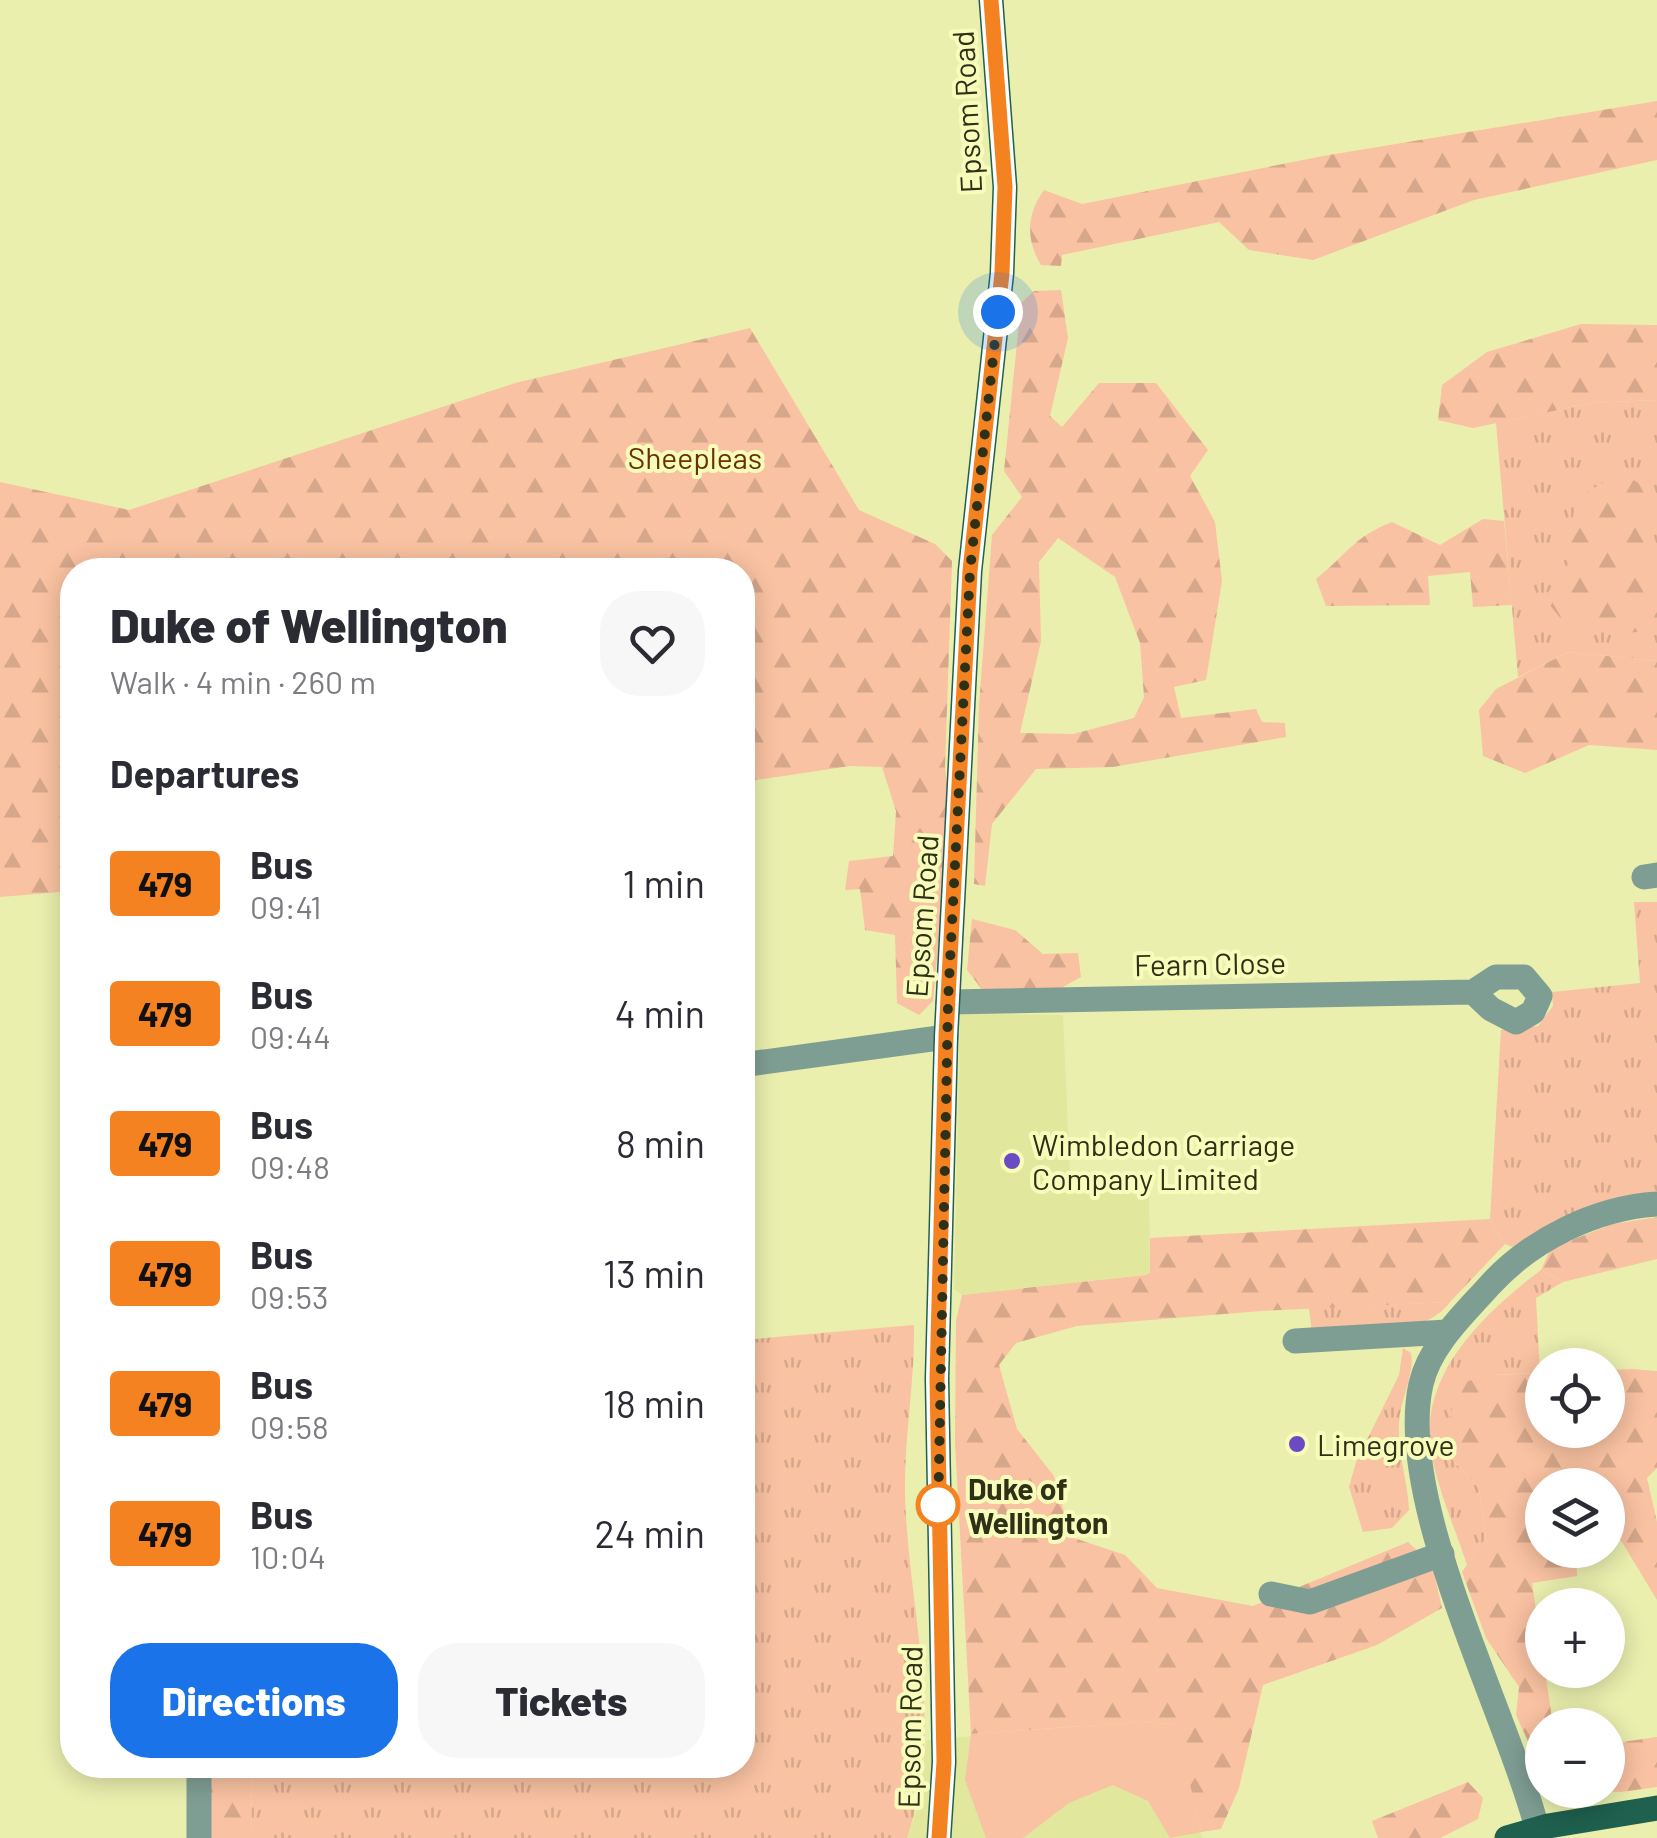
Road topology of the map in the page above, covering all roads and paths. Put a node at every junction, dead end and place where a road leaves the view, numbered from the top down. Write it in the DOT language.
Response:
graph roads {
  1 [pos="991,0"];
  2 [pos="1473,992"];
  3 [pos="948,1002"];
  4 [pos="946,1037"];
  5 [pos="755,1063"];
  6 [pos="1657,1204"];
  7 [pos="1447,1332"];
  8 [pos="1294,1341"];
  9 [pos="1442,1554"];
  10 [pos="1272,1594"];
  11 [pos="198,1778"];
  12 [pos="1657,1808"];
  13 [pos="1537,1828"];
  14 [pos="198,1838"];
  15 [pos="940,1838"];
  16 [pos="1506,1838"];
  1 -- 3 [label="main road, Epsom Road"];
  2 -- 3 [label="street, Fearn Close"];
  3 -- 4 [label="main road, Epsom Road"];
  4 -- 5 [label="street"];
  4 -- 15 [label="main road, Epsom Road"];
  6 -- 7 [label="street"];
  7 -- 8 [label="street"];
  7 -- 9 [label="street"];
  9 -- 10 [label="street"];
  9 -- 13 [label="street"];
  11 -- 14 [label="street"];
  12 -- 13 [label="main road"];
  13 -- 16 [label="main road"];
}
